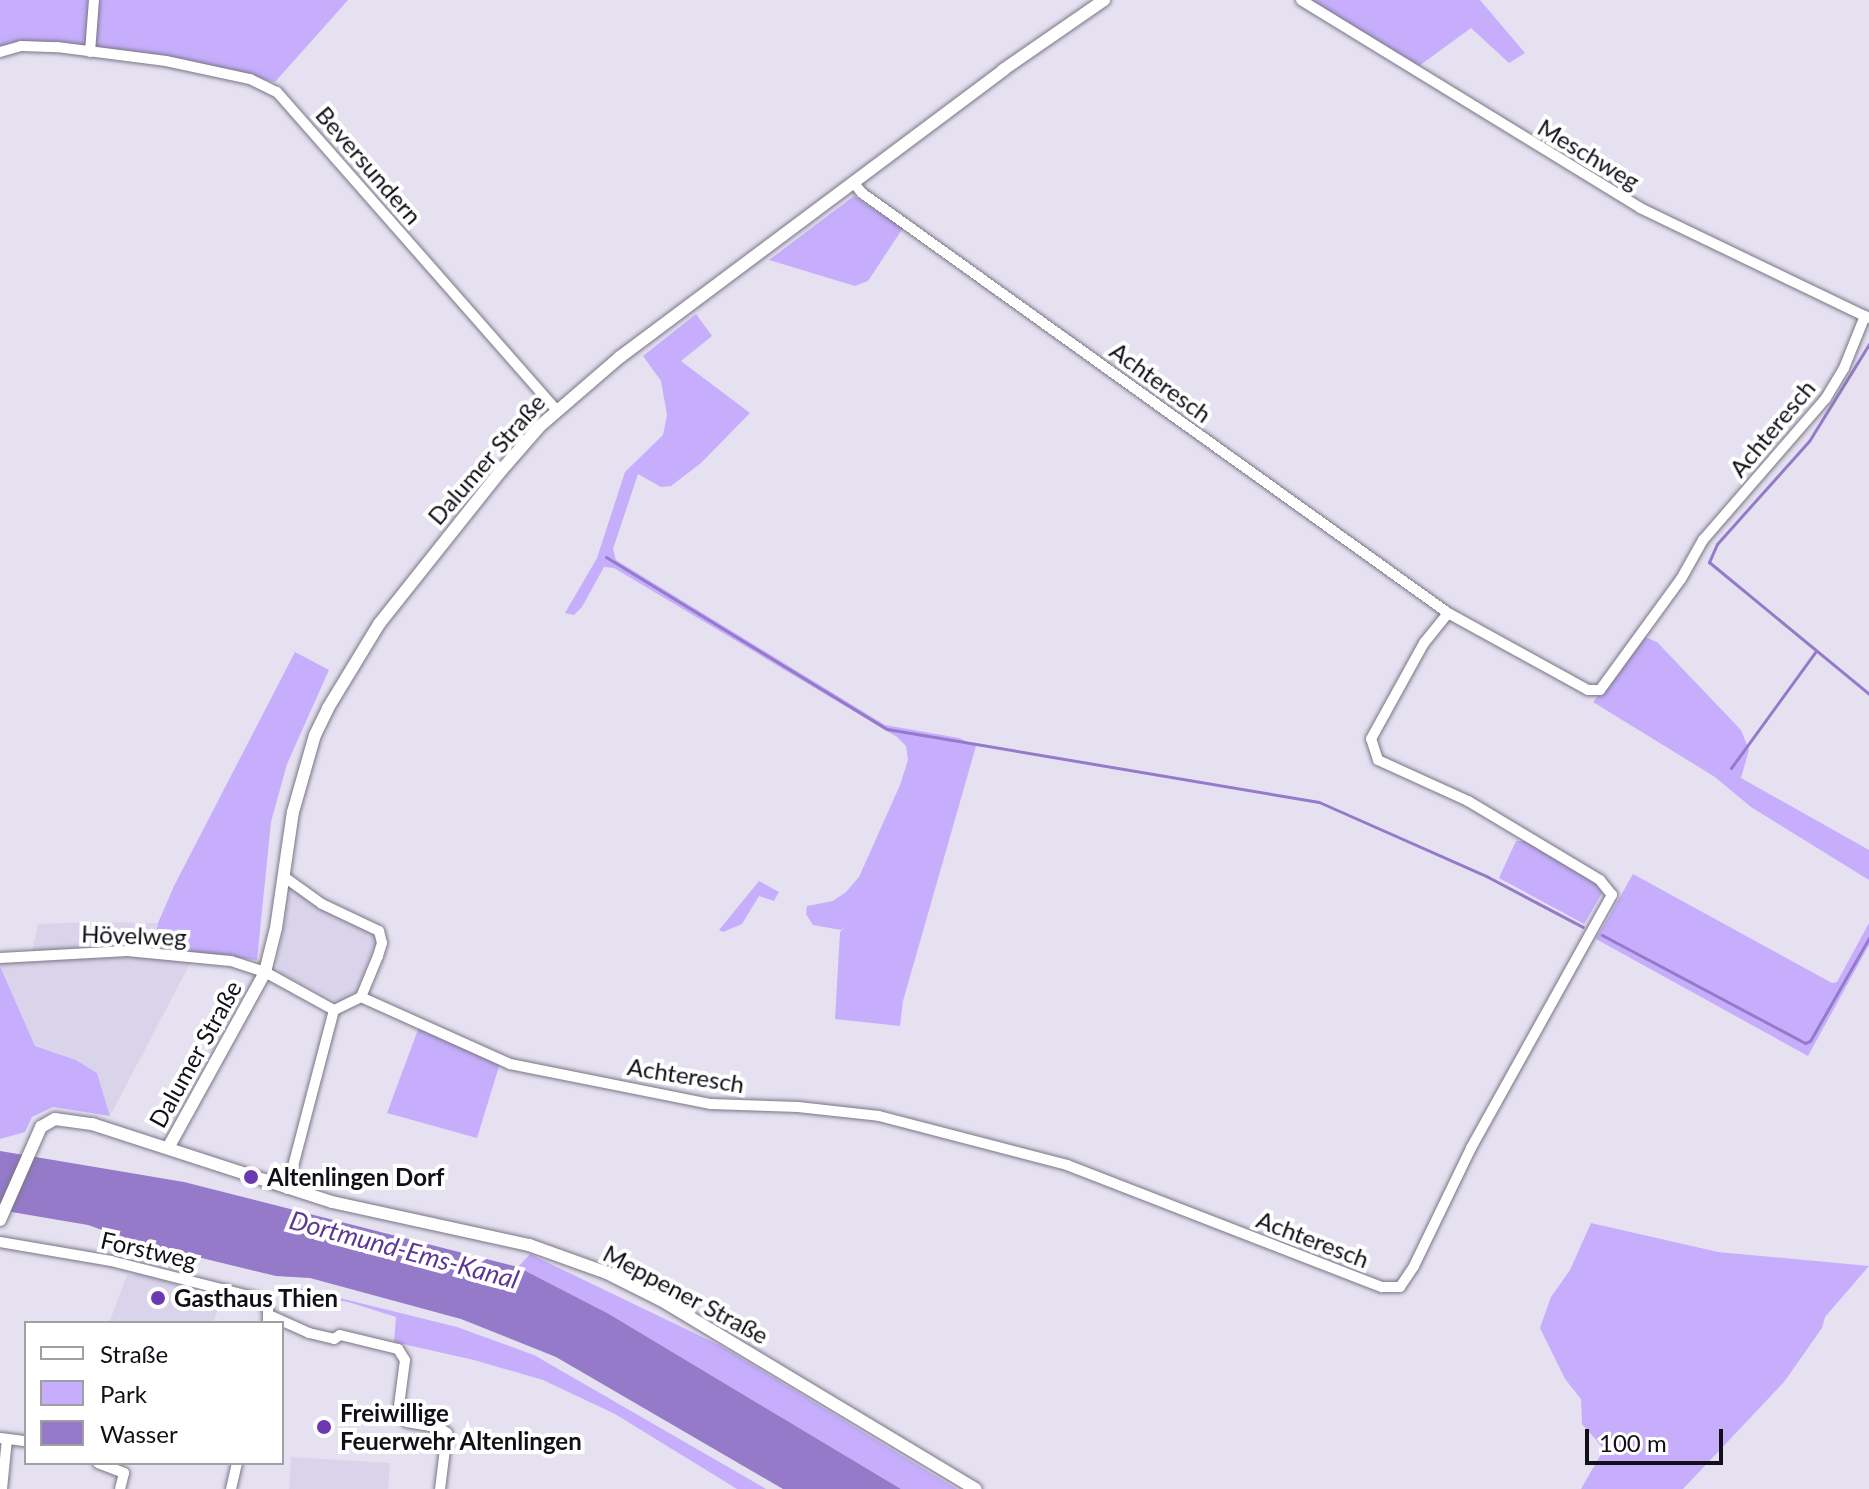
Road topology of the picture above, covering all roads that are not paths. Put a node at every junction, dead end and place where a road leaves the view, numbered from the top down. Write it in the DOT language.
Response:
graph roads {
  1 [pos="94,0"];
  2 [pos="1104,0"];
  3 [pos="1301,0"];
  4 [pos="0,52"];
  5 [pos="90,52"];
  6 [pos="853,182"];
  7 [pos="1867,317"];
  8 [pos="556,410"];
  9 [pos="1448,613"];
  10 [pos="283,876"];
  11 [pos="0,958"];
  12 [pos="265,972"];
  13 [pos="361,997"];
  14 [pos="334,1010"];
  15 [pos="168,1148"];
  16 [pos="287,1189"];
  17 [pos="0,1220"];
  18 [pos="0,1242"];
  19 [pos="269,1319"];
  20 [pos="284,1324"];
  21 [pos="4,1439"];
  22 [pos="24,1441"];
  23 [pos="103,1465"];
  24 [pos="237,1465"];
  25 [pos="2,1489"];
  26 [pos="120,1489"];
  27 [pos="231,1489"];
  28 [pos="440,1489"];
  29 [pos="976,1489"];
  1 -- 5 [label="street"];
  2 -- 6 [label="main road, Dalumer Straße"];
  3 -- 7 [label="street, Meschweg"];
  4 -- 5 [label="street, Beversundern"];
  5 -- 8 [label="street, Beversundern"];
  6 -- 8 [label="main road, Dalumer Straße"];
  6 -- 9 [label="street, Achteresch"];
  7 -- 9 [label="street, Achteresch"];
  8 -- 10 [label="main road, Dalumer Straße"];
  9 -- 13 [label="street, Achteresch"];
  10 -- 12 [label="main road, Dalumer Straße"];
  10 -- 13 [label="street"];
  11 -- 12 [label="street, Hövelweg"];
  12 -- 14 [label="street"];
  12 -- 15 [label="main road, Dalumer Straße"];
  13 -- 14 [label="street"];
  14 -- 16 [label="street"];
  15 -- 16 [label="main road, Meppener Straße"];
  15 -- 17 [label="main road, Meppener Straße"];
  16 -- 29 [label="main road, Meppener Straße"];
  18 -- 19 [label="street, Forstweg"];
  20 -- 28 [label="street, Forstweg"];
  21 -- 22 [label="street"];
  21 -- 25 [label="street"];
  23 -- 26 [label="street"];
  24 -- 27 [label="street"];
}
